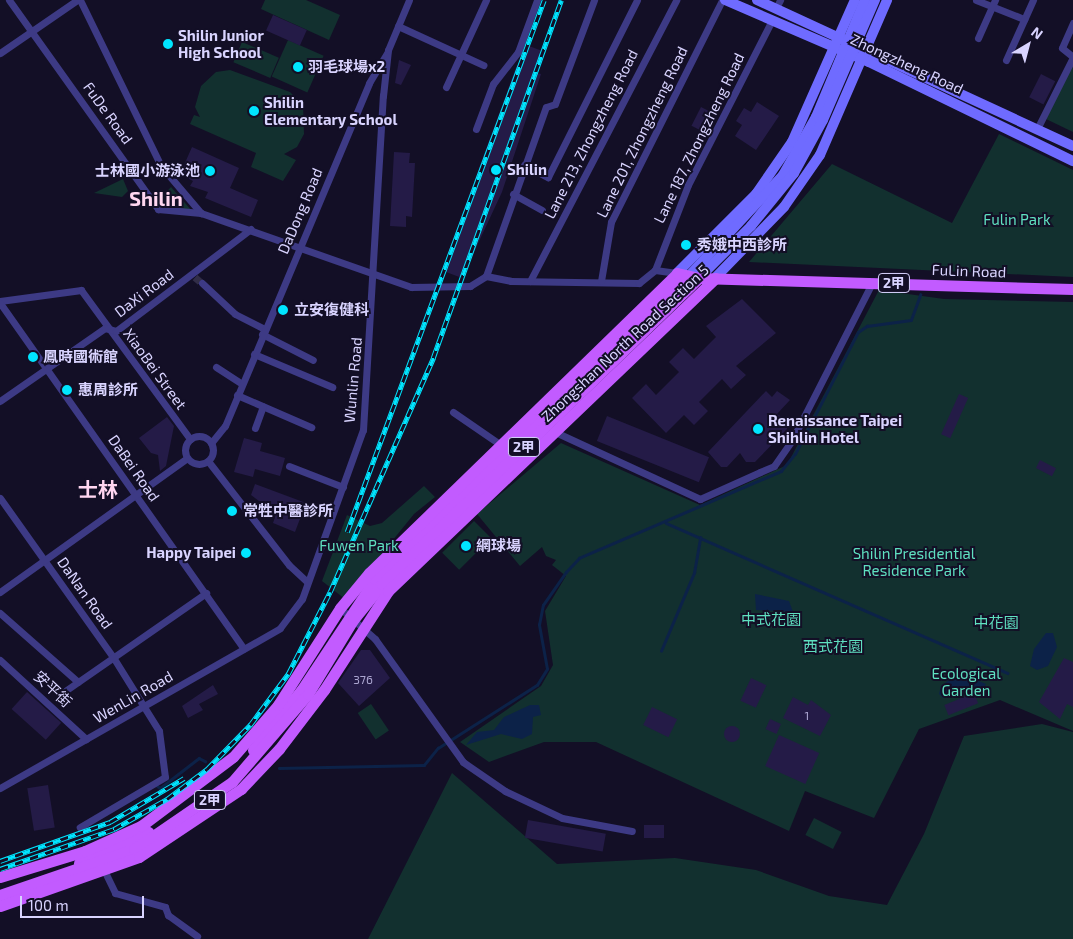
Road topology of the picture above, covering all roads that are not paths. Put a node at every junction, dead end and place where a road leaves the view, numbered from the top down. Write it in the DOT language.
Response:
graph roads {
  1 [pos="9,0"];
  2 [pos="79,0"];
  3 [pos="409,0"];
  4 [pos="486,0"];
  5 [pos="537,0"];
  6 [pos="594,0"];
  7 [pos="637,0"];
  8 [pos="676,0"];
  9 [pos="724,0"];
  10 [pos="757,0"];
  11 [pos="854,0"];
  12 [pos="866,0"];
  13 [pos="875,0"];
  14 [pos="887,0"];
  15 [pos="976,0"];
  16 [pos="1033,0"];
  17 [pos="994,3"];
  18 [pos="778,4"];
  19 [pos="1024,19"];
  20 [pos="772,20"];
  21 [pos="1073,24"];
  22 [pos="398,26"];
  23 [pos="32,32"];
  24 [pos="978,38"];
  25 [pos="848,39"];
  26 [pos="867,48"];
  27 [pos="388,50"];
  28 [pos="844,51"];
  29 [pos="0,53"];
  30 [pos="461,54"];
  31 [pos="1073,57"];
  32 [pos="862,59"];
  33 [pos="1006,60"];
  34 [pos="484,64"];
  35 [pos="446,87"];
  36 [pos="476,129"];
  37 [pos="1037,129"];
  38 [pos="1073,146"];
  39 [pos="1073,161"];
  40 [pos="524,165"];
  41 [pos="513,194"];
  42 [pos="542,210"];
  43 [pos="201,213"];
  44 [pos="251,228"];
  45 [pos="300,247"];
  46 [pos="655,270"];
  47 [pos="374,273"];
  48 [pos="486,276"];
  49 [pos="688,276"];
  50 [pos="715,278"];
  51 [pos="530,281"];
  52 [pos="601,281"];
  53 [pos="874,281"];
  54 [pos="202,283"];
  55 [pos="1073,289"];
  56 [pos="0,302"];
  57 [pos="110,330"];
  58 [pos="264,332"];
  59 [pos="630,338"];
  60 [pos="254,354"];
  61 [pos="313,360"];
  62 [pos="216,367"];
  63 [pos="46,369"];
  64 [pos="242,384"];
  65 [pos="332,386"];
  66 [pos="237,395"];
  67 [pos="554,400"];
  68 [pos="0,401"];
  69 [pos="263,406"];
  70 [pos="454,412"];
  71 [pos="311,427"];
  72 [pos="255,428"];
  73 [pos="553,431"];
  74 [pos="190,439"];
  75 [pos="211,443"];
  76 [pos="501,445"];
  77 [pos="187,458"];
  78 [pos="208,461"];
  79 [pos="289,466"];
  80 [pos="343,488"];
  81 [pos="137,496"];
  82 [pos="0,498"];
  83 [pos="45,560"];
  84 [pos="307,582"];
  85 [pos="0,592"];
  86 [pos="206,593"];
  87 [pos="0,613"];
  88 [pos="351,617"];
  89 [pos="244,649"];
  90 [pos="113,657"];
  91 [pos="0,660"];
  92 [pos="78,682"];
  93 [pos="66,691"];
  94 [pos="146,705"];
  95 [pos="86,739"];
  96 [pos="224,772"];
  97 [pos="0,788"];
  98 [pos="80,827"];
  99 [pos="632,831"];
  100 [pos="103,868"];
  101 [pos="0,877"];
  102 [pos="0,887"];
  103 [pos="0,895"];
  104 [pos="0,906"];
  105 [pos="197,936"];
  1 -- 23 [label="street, FuDe Road"];
  2 -- 23 [label="street"];
  2 -- 43 [label="street, FuDe Road"];
  3 -- 22 [label="street, Wunlin Road"];
  4 -- 30 [label="street"];
  5 -- 36 [label="street"];
  6 -- 40 [label="street"];
  7 -- 40 [label="street, Lane 213, Zhongzheng Road"];
  8 -- 51 [label="street, Lane 213, Zhongzheng Road"];
  9 -- 20 [label="main road, Zhongzheng Road"];
  9 -- 52 [label="street, Lane 201, Zhongzheng Road"];
  10 -- 18 [label="main road, Zhongzheng Road"];
  11 -- 25 [label="main road, Zhongshan North Road Section 5"];
  12 -- 25 [label="main road, Zhongshan North Road Section 5"];
  13 -- 25 [label="main road, Zhongshan North Road Section 5"];
  14 -- 26 [label="main road, Zhongshan North Road Section 5"];
  15 -- 17 [label="street"];
  16 -- 19 [label="street"];
  17 -- 19 [label="street"];
  17 -- 24 [label="street"];
  18 -- 25 [label="main road, Zhongzheng Road"];
  19 -- 33 [label="street"];
  20 -- 28 [label="main road, Zhongzheng Road"];
  20 -- 46 [label="street, Lane 187, Zhongzheng Road"];
  21 -- 31 [label="street"];
  22 -- 27 [label="street, Wunlin Road"];
  22 -- 30 [label="street"];
  23 -- 29 [label="street"];
  23 -- 43 [label="street, FuDe Road"];
  25 -- 26 [label="main road, Zhongzheng Road"];
  25 -- 28 [label="main road, Zhongshan North Road Section 5"];
  26 -- 32 [label="main road, Zhongshan North Road Section 5"];
  26 -- 37 [label="main road, Zhongzheng Road"];
  27 -- 45 [label="street, DaDong Road"];
  27 -- 47 [label="street, Wunlin Road"];
  28 -- 32 [label="main road, Zhongzheng Road"];
  28 -- 49 [label="main road, Zhongshan North Road Section 5"];
  30 -- 34 [label="street"];
  30 -- 35 [label="street"];
  31 -- 37 [label="street"];
  32 -- 39 [label="main road, Zhongzheng Road"];
  32 -- 50 [label="main road, Zhongshan North Road Section 5"];
  37 -- 38 [label="main road, Zhongzheng Road"];
  40 -- 41 [label="street"];
  41 -- 42 [label="street"];
  41 -- 48 [label="street"];
  43 -- 44 [label="street, FuDe Road"];
  44 -- 45 [label="street, FuDe Road"];
  44 -- 57 [label="street, DaXi Road"];
  45 -- 47 [label="street, FuDe Road"];
  45 -- 58 [label="street, DaDong Road"];
  46 -- 49 [label="street"];
  46 -- 52 [label="street"];
  47 -- 48 [label="street, FuDe Road"];
  47 -- 80 [label="street, Wunlin Road"];
  48 -- 51 [label="street"];
  49 -- 50 [label="main road, 2甲"];
  49 -- 59 [label="main road, Zhongshan North Road Section 5 / 2甲"];
  50 -- 53 [label="main road, FuLin Road / 2甲"];
  50 -- 59 [label="main road, Zhongshan North Road Section 5"];
  51 -- 52 [label="street"];
  53 -- 55 [label="main road, FuLin Road / 2甲"];
  53 -- 73 [label="street"];
  54 -- 58 [label="street"];
  56 -- 57 [label="street, XiaoBei Street"];
  56 -- 63 [label="street, DaBei Road"];
  57 -- 63 [label="street, DaXi Road"];
  57 -- 74 [label="street, XiaoBei Street"];
  58 -- 60 [label="street, DaDong Road"];
  58 -- 61 [label="street"];
  59 -- 67 [label="main road, Zhongshan North Road Section 5 / 2甲"];
  59 -- 73 [label="main road, Zhongshan North Road Section 5"];
  59 -- 88 [label="main road, Zhongshan North Road Section 5 / 2甲"];
  60 -- 64 [label="street, DaDong Road"];
  60 -- 65 [label="street"];
  62 -- 64 [label="street"];
  63 -- 68 [label="street, DaXi Road"];
  63 -- 81 [label="street, DaBei Road"];
  64 -- 66 [label="street, DaDong Road"];
  66 -- 69 [label="street"];
  66 -- 75 [label="street, DaDong Road"];
  67 -- 76 [label="main road, Zhongshan North Road Section 5"];
  67 -- 88 [label="main road, Zhongshan North Road Section 5 / 2甲"];
  69 -- 71 [label="street"];
  69 -- 72 [label="street"];
  70 -- 76 [label="street"];
  73 -- 88 [label="main road, Zhongshan North Road Section 5"];
  74 -- 75 [label="street"];
  74 -- 77 [label="street"];
  75 -- 78 [label="street"];
  76 -- 88 [label="main road, Zhongshan North Road Section 5"];
  77 -- 78 [label="street"];
  77 -- 81 [label="street"];
  78 -- 84 [label="street"];
  79 -- 80 [label="street"];
  80 -- 84 [label="street, Wunlin Road"];
  81 -- 83 [label="street"];
  81 -- 86 [label="street, DaBei Road"];
  82 -- 83 [label="street, DaNan Road"];
  83 -- 85 [label="street"];
  83 -- 90 [label="street, DaNan Road"];
  84 -- 89 [label="street, WenLin Road"];
  86 -- 89 [label="street, DaBei Road"];
  86 -- 90 [label="street"];
  87 -- 92 [label="street"];
  88 -- 96 [label="main road, Zhongshan North Road Section 5 / 2甲"];
  88 -- 99 [label="street"];
  88 -- 100 [label="main road, Zhongshan North Road Section 5 / 2甲"];
  89 -- 94 [label="street, WenLin Road"];
  90 -- 92 [label="street"];
  90 -- 94 [label="street, DaNan Road"];
  91 -- 95 [label="street, 安平街"];
  92 -- 93 [label="street"];
  94 -- 95 [label="street, WenLin Road"];
  94 -- 98 [label="street, DaNan Road"];
  95 -- 97 [label="street, WenLin Road"];
  96 -- 101 [label="main road, Zhongshan North Road Section 5"];
  96 -- 102 [label="main road, Zhongshan North Road Section 5 / 2甲"];
  100 -- 103 [label="main road, Zhongshan North Road Section 5"];
  100 -- 104 [label="main road, Zhongshan North Road Section 5"];
  100 -- 105 [label="street"];
}
